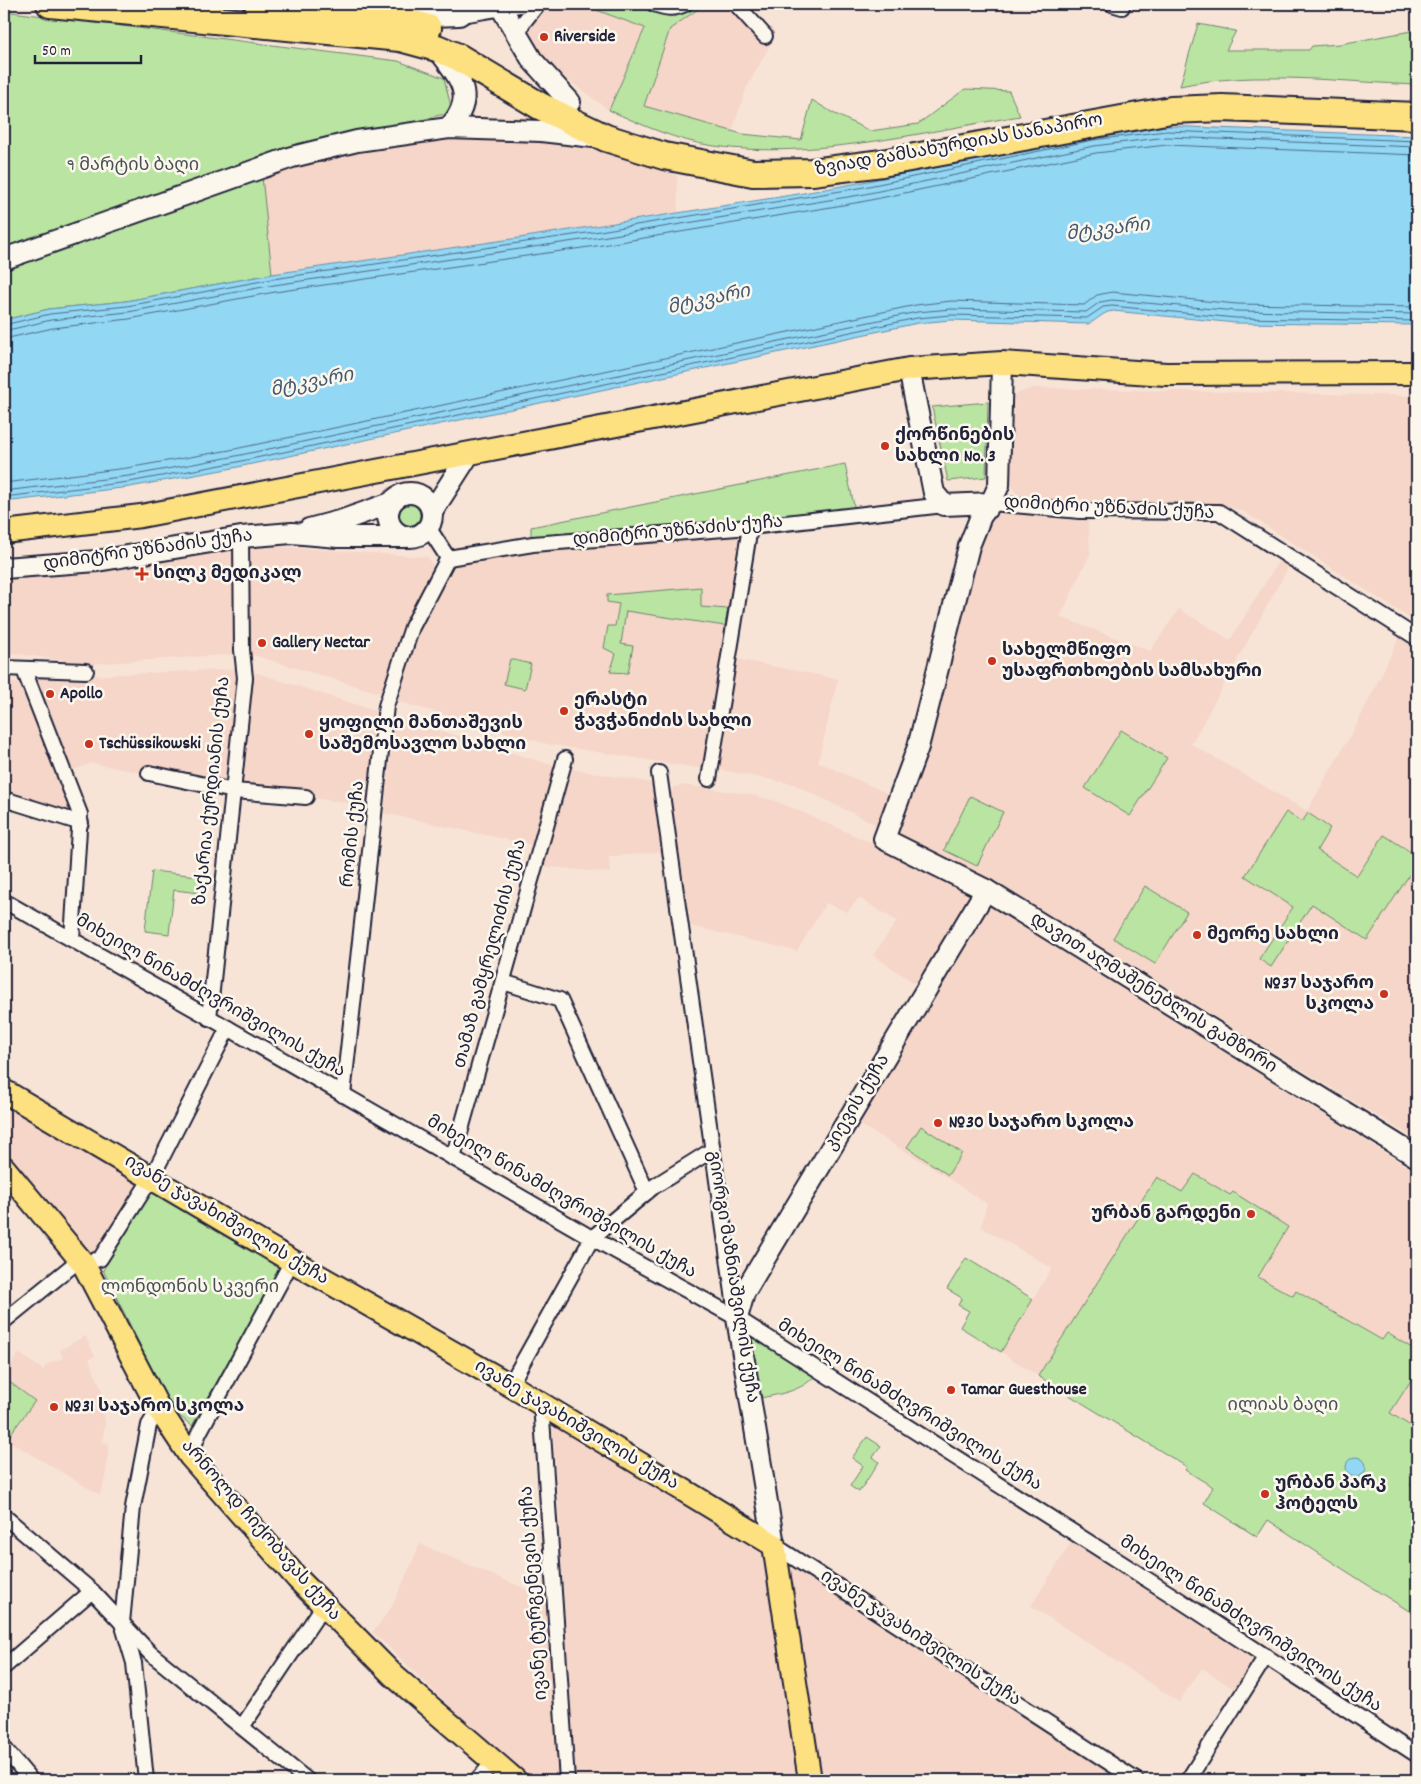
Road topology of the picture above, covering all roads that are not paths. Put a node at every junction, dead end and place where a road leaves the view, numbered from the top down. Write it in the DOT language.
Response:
graph roads {
  1 [pos="50,4"];
  2 [pos="258,4"];
  3 [pos="525,4"];
  4 [pos="538,4"];
  5 [pos="654,4"];
  6 [pos="685,4"];
  7 [pos="736,4"];
  8 [pos="500,6"];
  9 [pos="467,10"];
  10 [pos="392,17"];
  11 [pos="764,36"];
  12 [pos="518,38"];
  13 [pos="437,48"];
  14 [pos="570,102"];
  15 [pos="1417,102"];
  16 [pos="1417,116"];
  17 [pos="449,128"];
  18 [pos="606,138"];
  19 [pos="8,256"];
  20 [pos="1002,363"];
  21 [pos="909,369"];
  22 [pos="1417,373"];
  23 [pos="468,454"];
  24 [pos="392,467"];
  25 [pos="394,499"];
  26 [pos="950,504"];
  27 [pos="991,504"];
  28 [pos="430,520"];
  29 [pos="977,525"];
  30 [pos="750,527"];
  31 [pos="4,532"];
  32 [pos="292,533"];
  33 [pos="241,537"];
  34 [pos="405,537"];
  35 [pos="448,558"];
  36 [pos="4,568"];
  37 [pos="1417,638"];
  38 [pos="4,668"];
  39 [pos="24,670"];
  40 [pos="86,671"];
  41 [pos="565,759"];
  42 [pos="149,773"];
  43 [pos="659,773"];
  44 [pos="708,779"];
  45 [pos="234,791"];
  46 [pos="306,797"];
  47 [pos="4,798"];
  48 [pos="81,823"];
  49 [pos="986,890"];
  50 [pos="4,901"];
  51 [pos="72,939"];
  52 [pos="503,982"];
  53 [pos="209,1018"];
  54 [pos="228,1028"];
  55 [pos="4,1091"];
  56 [pos="343,1095"];
  57 [pos="712,1150"];
  58 [pos="1417,1157"];
  59 [pos="453,1158"];
  60 [pos="4,1168"];
  61 [pos="152,1177"];
  62 [pos="647,1192"];
  63 [pos="592,1238"];
  64 [pos="292,1261"];
  65 [pos="83,1263"];
  66 [pos="736,1318"];
  67 [pos="4,1321"];
  68 [pos="510,1385"];
  69 [pos="541,1404"];
  70 [pos="159,1409"];
  71 [pos="190,1456"];
  72 [pos="4,1516"];
  73 [pos="774,1545"];
  74 [pos="92,1591"];
  75 [pos="324,1605"];
  76 [pos="122,1623"];
  77 [pos="1266,1656"];
  78 [pos="4,1667"];
  79 [pos="242,1727"];
  80 [pos="4,1748"];
  81 [pos="1417,1756"];
  82 [pos="494,1762"];
  83 [pos="30,1779"];
  84 [pos="146,1780"];
  85 [pos="307,1780"];
  86 [pos="476,1780"];
  87 [pos="515,1780"];
  88 [pos="566,1780"];
  89 [pos="810,1780"];
  90 [pos="1136,1780"];
  91 [pos="1188,1780"];
  1 -- 13 [label="highway, ზვიად გამსახურდიას სანაპირო"];
  2 -- 10 [label="highway, ზვიად გამსახურდიას სანაპირო"];
  3 -- 8 [label="street"];
  4 -- 12 [label="street"];
  5 -- 6 [label="street"];
  7 -- 11 [label="street"];
  8 -- 9 [label="street"];
  8 -- 12 [label="main road"];
  9 -- 10 [label="main road"];
  10 -- 14 [label="highway, ზვიად გამსახურდიას სანაპირო"];
  12 -- 14 [label="main road"];
  13 -- 17 [label="main road"];
  13 -- 18 [label="highway, ზვიად გამსახურდიას სანაპირო"];
  14 -- 15 [label="highway, ზვიად გამსახურდიას სანაპირო"];
  16 -- 18 [label="highway, ზვიად გამსახურდიას სანაპირო"];
  17 -- 18 [label="main road"];
  17 -- 19 [label="main road"];
  20 -- 21 [label="main road"];
  20 -- 22 [label="main road"];
  20 -- 27 [label="main road"];
  21 -- 23 [label="main road"];
  21 -- 26 [label="main road"];
  23 -- 24 [label="main road"];
  23 -- 28 [label="main road"];
  24 -- 25 [label="main road"];
  24 -- 31 [label="main road"];
  25 -- 28 [label="main road"];
  25 -- 32 [label="main road, დიმიტრი უზნაძის ქუჩა"];
  25 -- 34 [label="main road"];
  26 -- 27 [label="main road, დიმიტრი უზნაძის ქუჩა"];
  26 -- 29 [label="main road"];
  26 -- 30 [label="street, დიმიტრი უზნაძის ქუჩა"];
  27 -- 29 [label="main road"];
  27 -- 37 [label="street, დიმიტრი უზნაძის ქუჩა"];
  28 -- 34 [label="main road"];
  28 -- 35 [label="street"];
  29 -- 49 [label="main road, დავით აღმაშენებლის გამზირი"];
  30 -- 35 [label="street, დიმიტრი უზნაძის ქუჩა"];
  30 -- 44 [label="street"];
  32 -- 33 [label="main road, დიმიტრი უზნაძის ქუჩა"];
  32 -- 34 [label="main road, დიმიტრი უზნაძის ქუჩა"];
  33 -- 36 [label="main road, დიმიტრი უზნაძის ქუჩა"];
  33 -- 45 [label="street, ზაქარია ქურდიანის ქუჩა"];
  35 -- 56 [label="street, რომის ქუჩა"];
  38 -- 39 [label="street"];
  39 -- 40 [label="street"];
  39 -- 48 [label="street"];
  41 -- 52 [label="street, თამაზ გამყრელიძის ქუჩა"];
  42 -- 45 [label="street"];
  43 -- 57 [label="street, გიორგი მაზნიაშვილის ქუჩა"];
  45 -- 46 [label="street"];
  45 -- 53 [label="street, ზაქარია ქურდიანის ქუჩა"];
  47 -- 48 [label="street"];
  48 -- 51 [label="street"];
  49 -- 58 [label="main road, დავით აღმაშენებლის გამზირი"];
  49 -- 66 [label="main road, კიევის ქუჩა"];
  50 -- 51 [label="street, მიხეილ წინამძღვრიშვილის ქუჩა"];
  51 -- 53 [label="street, მიხეილ წინამძღვრიშვილის ქუჩა"];
  52 -- 59 [label="street, თამაზ გამყრელიძის ქუჩა"];
  52 -- 62 [label="street"];
  53 -- 54 [label="street, მიხეილ წინამძღვრიშვილის ქუჩა"];
  54 -- 56 [label="street, მიხეილ წინამძღვრიშვილის ქუჩა"];
  54 -- 61 [label="street"];
  55 -- 61 [label="main road, ივანე ჯავახიშვილის ქუჩა"];
  56 -- 59 [label="street, მიხეილ წინამძღვრიშვილის ქუჩა"];
  57 -- 62 [label="street"];
  57 -- 66 [label="street, გიორგი მაზნიაშვილის ქუჩა"];
  59 -- 63 [label="street, მიხეილ წინამძღვრიშვილის ქუჩა"];
  60 -- 65 [label="main road, არნოლდ ჩიქობავას ქუჩა"];
  61 -- 64 [label="main road, ივანე ჯავახიშვილის ქუჩა"];
  61 -- 65 [label="street"];
  62 -- 63 [label="street"];
  63 -- 66 [label="street, მიხეილ წინამძღვრიშვილის ქუჩა"];
  63 -- 68 [label="street"];
  64 -- 68 [label="main road, ივანე ჯავახიშვილის ქუჩა"];
  64 -- 71 [label="street"];
  65 -- 67 [label="street"];
  65 -- 70 [label="main road, არნოლდ ჩიქობავას ქუჩა"];
  66 -- 73 [label="main road, გიორგი მაზნიაშვილის ქუჩა"];
  66 -- 77 [label="street, მიხეილ წინამძღვრიშვილის ქუჩა"];
  68 -- 69 [label="main road, ივანე ჯავახიშვილის ქუჩა"];
  69 -- 73 [label="main road, ივანე ჯავახიშვილის ქუჩა"];
  69 -- 88 [label="street, ივანე ტურგენევის ქუჩა"];
  70 -- 71 [label="main road, არნოლდ ჩიქობავას ქუჩა"];
  70 -- 76 [label="street"];
  71 -- 75 [label="main road, არნოლდ ჩიქობავას ქუჩა"];
  72 -- 74 [label="street"];
  73 -- 89 [label="main road, გიორგი მაზნიაშვილის ქუჩა"];
  73 -- 90 [label="street, ივანე ჯავახიშვილის ქუჩა"];
  74 -- 76 [label="street"];
  74 -- 78 [label="street"];
  75 -- 79 [label="street"];
  75 -- 82 [label="main road, არნოლდ ჩიქობავას ქუჩა"];
  76 -- 79 [label="street"];
  76 -- 84 [label="street"];
  77 -- 81 [label="street, მიხეილ წინამძღვრიშვილის ქუჩა"];
  77 -- 91 [label="street"];
  79 -- 85 [label="street"];
  80 -- 83 [label="street"];
  82 -- 86 [label="street"];
  82 -- 87 [label="main road, არნოლდ ჩიქობავას ქუჩა"];
}
